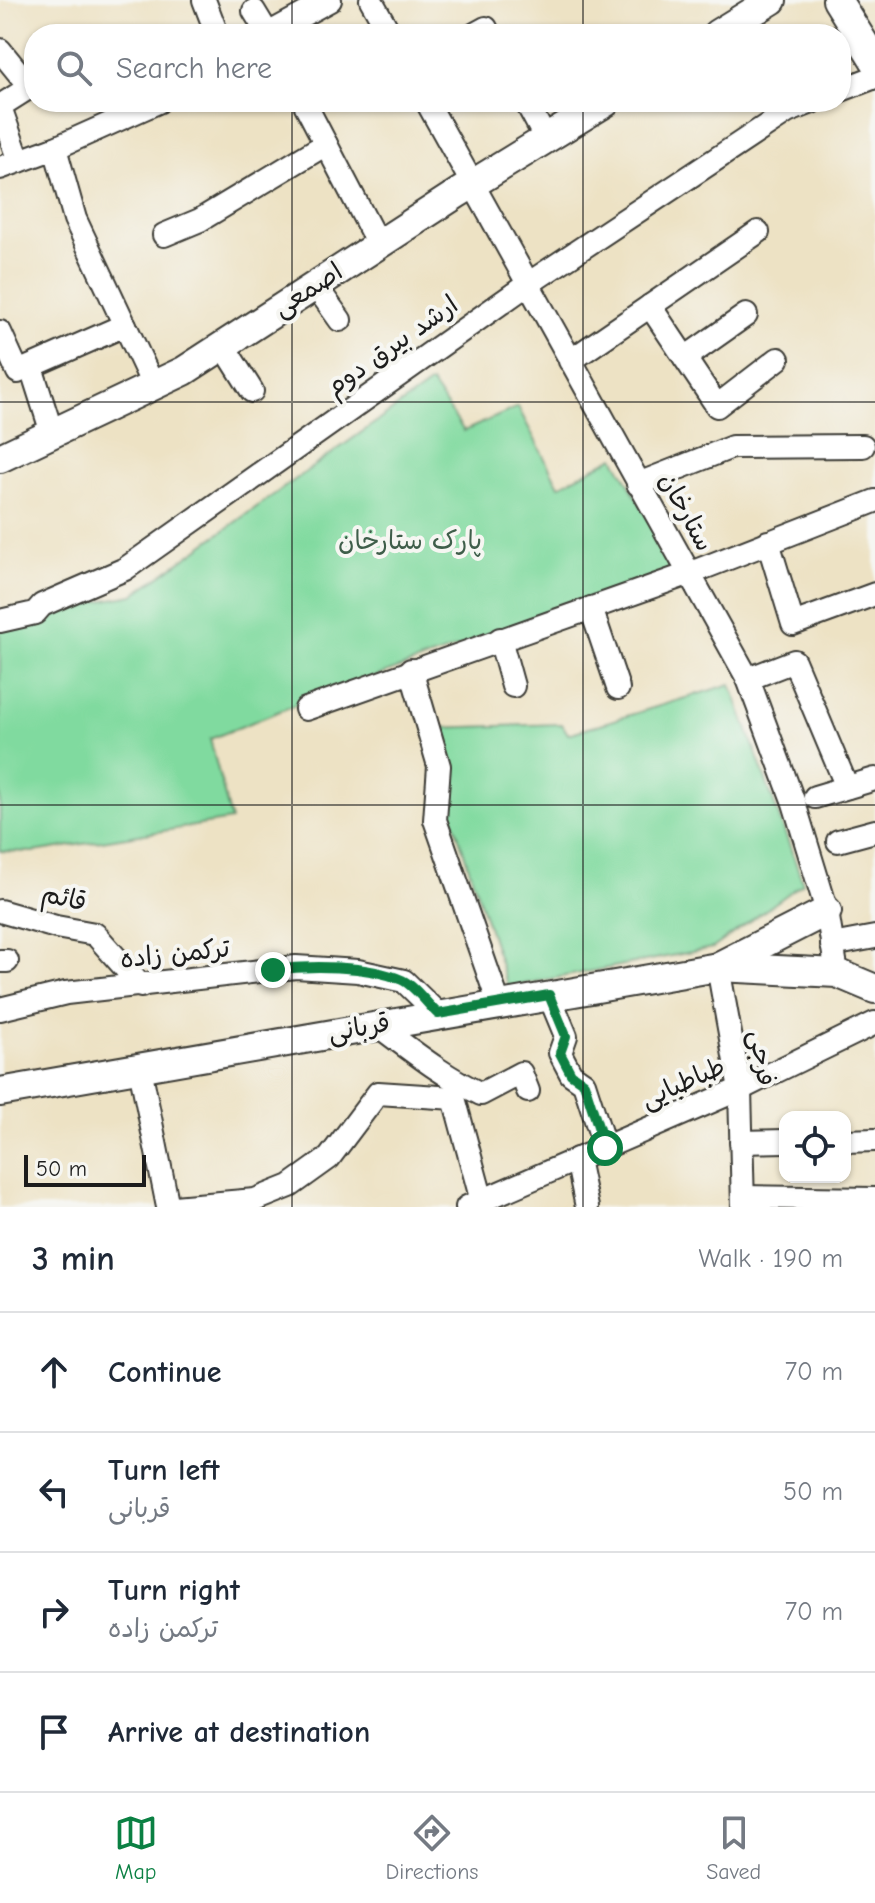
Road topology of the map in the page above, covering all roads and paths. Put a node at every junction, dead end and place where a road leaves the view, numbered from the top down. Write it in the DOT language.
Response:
graph roads {
  1 [pos="204,0"];
  2 [pos="330,0"];
  3 [pos="371,0"];
  4 [pos="772,0"];
  5 [pos="837,0"];
  6 [pos="254,11"];
  7 [pos="213,24"];
  8 [pos="262,24"];
  9 [pos="286,24"];
  10 [pos="384,24"];
  11 [pos="733,24"];
  12 [pos="0,50"];
  13 [pos="875,61"];
  14 [pos="875,77"];
  15 [pos="24,80"];
  16 [pos="851,86"];
  17 [pos="24,91"];
  18 [pos="0,106"];
  19 [pos="136,112"];
  20 [pos="309,112"];
  21 [pos="432,112"];
  22 [pos="531,112"];
  23 [pos="590,112"];
  24 [pos="787,112"];
  25 [pos="546,139"];
  26 [pos="326,144"];
  27 [pos="55,148"];
  28 [pos="10,165"];
  29 [pos="472,184"];
  30 [pos="758,232"];
  31 [pos="164,235"];
  32 [pos="378,244"];
  33 [pos="528,284"];
  34 [pos="315,285"];
  35 [pos="650,306"];
  36 [pos="746,315"];
  37 [pos="340,320"];
  38 [pos="125,325"];
  39 [pos="0,332"];
  40 [pos="223,345"];
  41 [pos="685,358"];
  42 [pos="778,359"];
  43 [pos="570,361"];
  44 [pos="31,367"];
  45 [pos="153,385"];
  46 [pos="252,391"];
  47 [pos="52,433"];
  48 [pos="863,446"];
  49 [pos="0,458"];
  50 [pos="638,484"];
  51 [pos="875,501"];
  52 [pos="768,542"];
  53 [pos="688,574"];
  54 [pos="875,594"];
  55 [pos="591,608"];
  56 [pos="0,621"];
  57 [pos="500,639"];
  58 [pos="411,670"];
  59 [pos="748,679"];
  60 [pos="513,686"];
  61 [pos="618,688"];
  62 [pos="306,709"];
  63 [pos="875,779"];
  64 [pos="847,787"];
  65 [pos="815,797"];
  66 [pos="875,831"];
  67 [pos="838,841"];
  68 [pos="0,911"];
  69 [pos="827,911"];
  70 [pos="875,937"];
  71 [pos="832,945"];
  72 [pos="718,967"];
  73 [pos="837,973"];
  74 [pos="141,986"];
  75 [pos="875,989"];
  76 [pos="549,995"];
  77 [pos="499,1004"];
  78 [pos="0,1009"];
  79 [pos="438,1014"];
  80 [pos="875,1023"];
  81 [pos="377,1025"];
  82 [pos="140,1068"];
  83 [pos="740,1089"];
  84 [pos="456,1090"];
  85 [pos="528,1091"];
  86 [pos="0,1092"];
  87 [pos="875,1140"];
  88 [pos="779,1141"];
  89 [pos="851,1141"];
  90 [pos="741,1142"];
  91 [pos="605,1148"];
  92 [pos="577,1159"];
  93 [pos="875,1198"];
  94 [pos="508,1199"];
  95 [pos="275,1200"];
  96 [pos="743,1202"];
  97 [pos="474,1204"];
  98 [pos="171,1207"];
  99 [pos="587,1207"];
  100 [pos="874,1207"];
  1 -- 7 [label="street"];
  2 -- 9 [label="street"];
  3 -- 10 [label="street"];
  4 -- 11 [label="main road"];
  5 -- 13 [label="main road"];
  6 -- 8 [label="street"];
  12 -- 15 [label="street"];
  14 -- 16 [label="street"];
  17 -- 18 [label="street"];
  18 -- 28 [label="street"];
  19 -- 27 [label="street"];
  20 -- 26 [label="street"];
  21 -- 29 [label="street, ستارخان"];
  22 -- 25 [label="street"];
  23 -- 25 [label="main road, اصمعی"];
  24 -- 33 [label="street, ارشد بیرق دوم"];
  25 -- 29 [label="main road, اصمعی"];
  26 -- 31 [label="street"];
  26 -- 32 [label="street"];
  27 -- 28 [label="street"];
  27 -- 38 [label="street"];
  29 -- 32 [label="main road, اصمعی"];
  29 -- 33 [label="street, ستارخان"];
  30 -- 35 [label="street"];
  32 -- 34 [label="main road, اصمعی"];
  33 -- 43 [label="street, ستارخان"];
  33 -- 56 [label="street, ارشد بیرق دوم"];
  34 -- 37 [label="street"];
  34 -- 40 [label="main road, اصمعی"];
  35 -- 41 [label="street"];
  35 -- 43 [label="street"];
  36 -- 41 [label="street"];
  38 -- 44 [label="street"];
  38 -- 45 [label="street"];
  39 -- 44 [label="street"];
  40 -- 45 [label="main road, اصمعی"];
  40 -- 46 [label="street"];
  41 -- 42 [label="street"];
  43 -- 50 [label="street, ستارخان"];
  44 -- 47 [label="street"];
  45 -- 47 [label="main road, اصمعی"];
  47 -- 49 [label="main road, اصمعی"];
  48 -- 50 [label="street"];
  50 -- 53 [label="street, ستارخان"];
  51 -- 52 [label="street"];
  52 -- 53 [label="street"];
  52 -- 54 [label="street"];
  53 -- 55 [label="street"];
  53 -- 59 [label="street, ستارخان"];
  55 -- 57 [label="street"];
  55 -- 61 [label="street"];
  57 -- 58 [label="street"];
  57 -- 60 [label="street"];
  58 -- 62 [label="street"];
  58 -- 77 [label="street"];
  59 -- 64 [label="street"];
  59 -- 69 [label="street, ستارخان"];
  63 -- 64 [label="street"];
  64 -- 65 [label="street"];
  66 -- 67 [label="street"];
  68 -- 74 [label="street, قائم"];
  69 -- 71 [label="street, ستارخان"];
  69 -- 72 [label="main road"];
  70 -- 71 [label="street"];
  71 -- 73 [label="street, ستارخان"];
  72 -- 73 [label="main road"];
  72 -- 76 [label="main road, قربانی"];
  72 -- 83 [label="street, فرجی"];
  73 -- 75 [label="main road"];
  74 -- 78 [label="street, ترکمن زاده"];
  74 -- 79 [label="street, ترکمن زاده"];
  76 -- 77 [label="main road, قربانی"];
  76 -- 91 [label="street"];
  77 -- 79 [label="main road, قربانی"];
  79 -- 81 [label="main road, قربانی"];
  80 -- 83 [label="street, طباطبایی"];
  81 -- 82 [label="main road, قربانی"];
  81 -- 84 [label="street"];
  82 -- 86 [label="main road, قربانی"];
  82 -- 98 [label="street"];
  83 -- 90 [label="street, فرجی"];
  83 -- 91 [label="street, طباطبایی"];
  84 -- 85 [label="street"];
  84 -- 95 [label="street"];
  84 -- 97 [label="street"];
  87 -- 89 [label="street"];
  88 -- 90 [label="street"];
  90 -- 96 [label="street, فرجی"];
  91 -- 92 [label="street, طباطبایی"];
  92 -- 94 [label="street, طباطبایی"];
  92 -- 99 [label="street"];
  93 -- 96 [label="street"];
  93 -- 100 [label="street"];
  94 -- 97 [label="street, طباطبایی"];
  95 -- 98 [label="street"];
}
